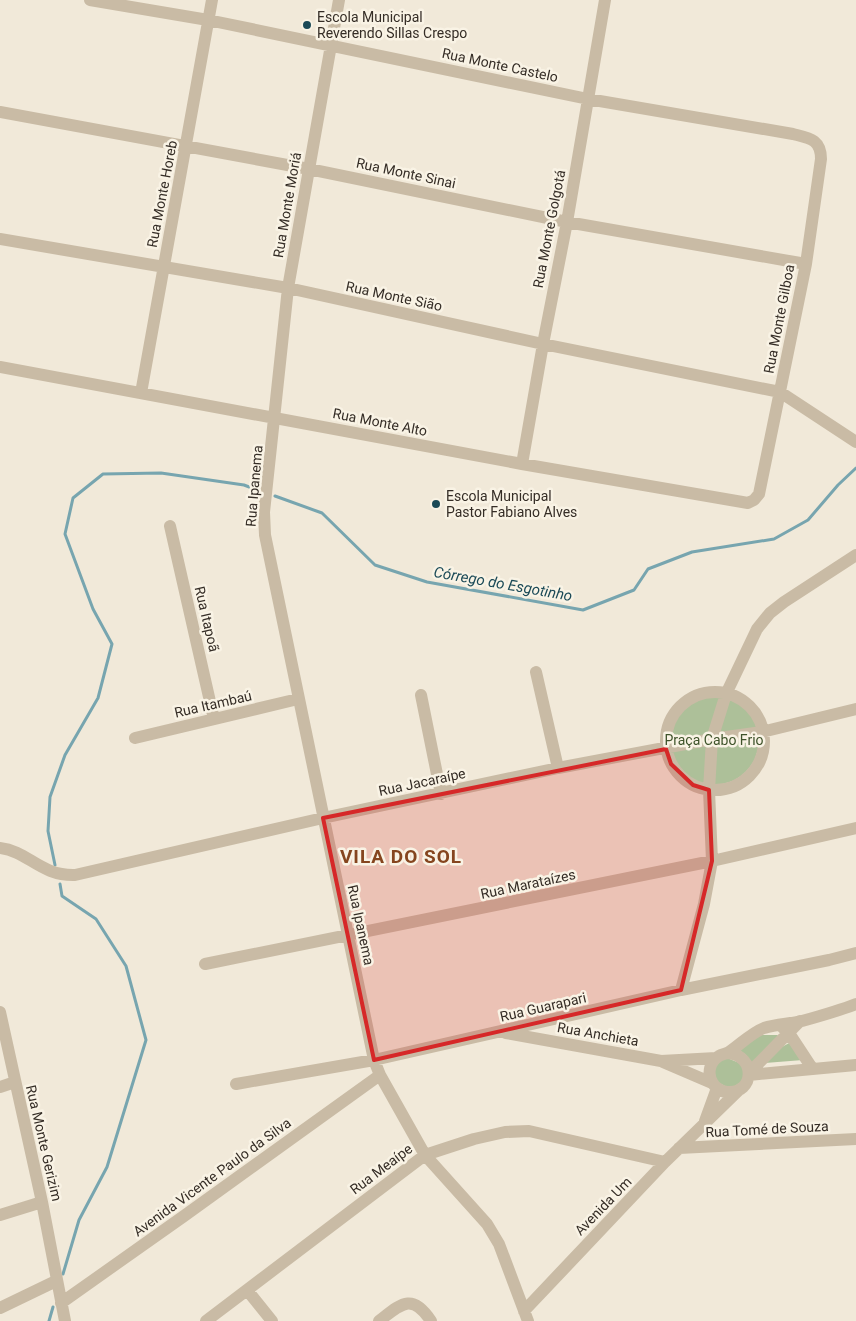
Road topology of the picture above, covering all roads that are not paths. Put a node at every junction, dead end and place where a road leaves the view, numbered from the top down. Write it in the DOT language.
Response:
graph roads {
  1 [pos="90,0"];
  2 [pos="212,0"];
  3 [pos="339,0"];
  4 [pos="605,0"];
  5 [pos="208,20"];
  6 [pos="331,44"];
  7 [pos="588,99"];
  8 [pos="0,112"];
  9 [pos="815,142"];
  10 [pos="187,147"];
  11 [pos="309,169"];
  12 [pos="567,222"];
  13 [pos="0,239"];
  14 [pos="806,264"];
  15 [pos="163,267"];
  16 [pos="288,288"];
  17 [pos="543,344"];
  18 [pos="0,367"];
  19 [pos="780,392"];
  20 [pos="141,393"];
  21 [pos="275,418"];
  22 [pos="856,442"];
  23 [pos="522,464"];
  24 [pos="754,500"];
  25 [pos="170,526"];
  26 [pos="856,555"];
  27 [pos="536,672"];
  28 [pos="726,694"];
  29 [pos="421,695"];
  30 [pos="298,699"];
  31 [pos="856,709"];
  32 [pos="214,719"];
  33 [pos="762,732"];
  34 [pos="135,738"];
  35 [pos="712,739"];
  36 [pos="666,748"];
  37 [pos="558,768"];
  38 [pos="709,790"];
  39 [pos="441,794"];
  40 [pos="323,818"];
  41 [pos="856,828"];
  42 [pos="0,848"];
  43 [pos="712,861"];
  44 [pos="348,936"];
  45 [pos="856,953"];
  46 [pos="205,964"];
  47 [pos="681,990"];
  48 [pos="856,1004"];
  49 [pos="0,1012"];
  50 [pos="784,1029"];
  51 [pos="501,1032"];
  52 [pos="722,1055"];
  53 [pos="374,1060"];
  54 [pos="661,1061"];
  55 [pos="856,1065"];
  56 [pos="812,1068"];
  57 [pos="749,1074"];
  58 [pos="380,1075"];
  59 [pos="15,1082"];
  60 [pos="236,1084"];
  61 [pos="714,1085"];
  62 [pos="0,1087"];
  63 [pos="740,1089"];
  64 [pos="704,1123"];
  65 [pos="856,1139"];
  66 [pos="679,1148"];
  67 [pos="425,1155"];
  68 [pos="665,1162"];
  69 [pos="42,1202"];
  70 [pos="0,1215"];
  71 [pos="56,1281"];
  72 [pos="248,1290"];
  73 [pos="61,1303"];
  74 [pos="0,1308"];
  75 [pos="526,1316"];
  76 [pos="65,1321"];
  77 [pos="206,1321"];
  78 [pos="272,1321"];
  79 [pos="379,1321"];
  80 [pos="431,1321"];
  1 -- 5 [label="street, Rua Monte Castelo"];
  2 -- 5 [label="street, Rua Monte Horeb"];
  3 -- 6 [label="street, Rua Monte Moriá"];
  4 -- 7 [label="street, Rua Monte Golgotá"];
  5 -- 6 [label="street, Rua Monte Castelo"];
  5 -- 10 [label="street, Rua Monte Horeb"];
  6 -- 7 [label="street, Rua Monte Castelo"];
  6 -- 11 [label="street, Rua Monte Moriá"];
  7 -- 9 [label="street, Rua Monte Castelo"];
  7 -- 12 [label="street, Rua Monte Golgotá"];
  8 -- 10 [label="street, Rua Monte Sinai"];
  9 -- 14 [label="street, Rua Monte Gilboa"];
  10 -- 11 [label="street, Rua Monte Sinai"];
  10 -- 15 [label="street, Rua Monte Horeb"];
  11 -- 12 [label="street, Rua Monte Sinai"];
  11 -- 16 [label="street, Rua Monte Moriá"];
  12 -- 14 [label="street, Rua Monte Sinai"];
  12 -- 17 [label="street, Rua Monte Golgotá"];
  13 -- 15 [label="street, Rua Monte Sião"];
  14 -- 19 [label="street, Rua Monte Gilboa"];
  15 -- 16 [label="street, Rua Monte Sião"];
  15 -- 20 [label="street, Rua Monte Horeb"];
  16 -- 17 [label="street, Rua Monte Sião"];
  16 -- 21 [label="street, Rua Monte Moriá"];
  17 -- 19 [label="street, Rua Monte Sião"];
  17 -- 23 [label="street, Rua Monte Golgotá"];
  18 -- 20 [label="street, Rua Monte Alto"];
  19 -- 22 [label="street"];
  19 -- 24 [label="street, Rua Monte Gilboa"];
  20 -- 21 [label="street, Rua Monte Alto"];
  21 -- 23 [label="street, Rua Monte Alto"];
  21 -- 30 [label="street, Rua Ipanema"];
  23 -- 24 [label="street, Rua Monte Alto"];
  25 -- 32 [label="street, Rua Itapoã"];
  26 -- 28 [label="street"];
  27 -- 37 [label="street"];
  28 -- 33 [label="street"];
  28 -- 35 [label="street"];
  28 -- 36 [label="street"];
  29 -- 39 [label="street"];
  30 -- 32 [label="street, Rua Itambaú"];
  30 -- 40 [label="street, Rua Ipanema"];
  31 -- 33 [label="street, Rua Jacaraípe"];
  32 -- 34 [label="street, Rua Itambaú"];
  33 -- 35 [label="street, Rua Jacaraípe"];
  33 -- 38 [label="street"];
  35 -- 36 [label="street, Rua Jacaraípe"];
  35 -- 38 [label="street"];
  36 -- 37 [label="street, Rua Jacaraípe"];
  36 -- 38 [label="street"];
  37 -- 39 [label="street, Rua Jacaraípe"];
  38 -- 43 [label="street"];
  39 -- 40 [label="street, Rua Jacaraípe"];
  40 -- 42 [label="street, Rua Jacaraípe"];
  40 -- 44 [label="street, Rua Ipanema"];
  41 -- 43 [label="street, Rua Marataízes"];
  43 -- 44 [label="street, Rua Marataízes"];
  43 -- 47 [label="street"];
  44 -- 46 [label="street, Rua Marataízes"];
  44 -- 53 [label="street, Rua Ipanema"];
  45 -- 47 [label="street, Rua Guarapari"];
  47 -- 51 [label="street, Rua Guarapari"];
  48 -- 50 [label="street"];
  49 -- 59 [label="street, Rua Monte Gerizim"];
  50 -- 52 [label="street"];
  50 -- 56 [label="street"];
  50 -- 57 [label="street"];
  51 -- 53 [label="street, Rua Guarapari"];
  51 -- 54 [label="street, Rua Anchieta"];
  52 -- 54 [label="street, Rua Anchieta"];
  52 -- 57 [label="street"];
  52 -- 61 [label="street"];
  53 -- 58 [label="street, Rua Ipanema"];
  53 -- 60 [label="street, Rua Guarapari"];
  54 -- 61 [label="street, Rua Anchieta"];
  55 -- 56 [label="street"];
  56 -- 57 [label="street"];
  57 -- 63 [label="street"];
  58 -- 67 [label="street, Rua Ipanema"];
  58 -- 73 [label="street, Avenida Vicente Paulo da Silva"];
  59 -- 62 [label="street"];
  59 -- 69 [label="street, Rua Monte Gerizim"];
  61 -- 63 [label="street"];
  61 -- 64 [label="street, Avenida Um"];
  63 -- 64 [label="street, Avenida Um"];
  64 -- 66 [label="street, Avenida Um"];
  65 -- 66 [label="street, Rua Tomé de Souza"];
  66 -- 68 [label="street, Avenida Um"];
  67 -- 68 [label="street, Rua Meaípe"];
  67 -- 72 [label="street, Rua Meaípe"];
  67 -- 75 [label="street, Rua Ipanema"];
  68 -- 75 [label="street, Avenida Um"];
  69 -- 70 [label="street"];
  69 -- 71 [label="street, Rua Monte Gerizim"];
  71 -- 73 [label="street, Rua Monte Gerizim"];
  71 -- 74 [label="street"];
  72 -- 77 [label="street, Rua Meaípe"];
  72 -- 78 [label="street"];
  73 -- 76 [label="street, Rua Monte Gerizim"];
  79 -- 80 [label="street"];
}
